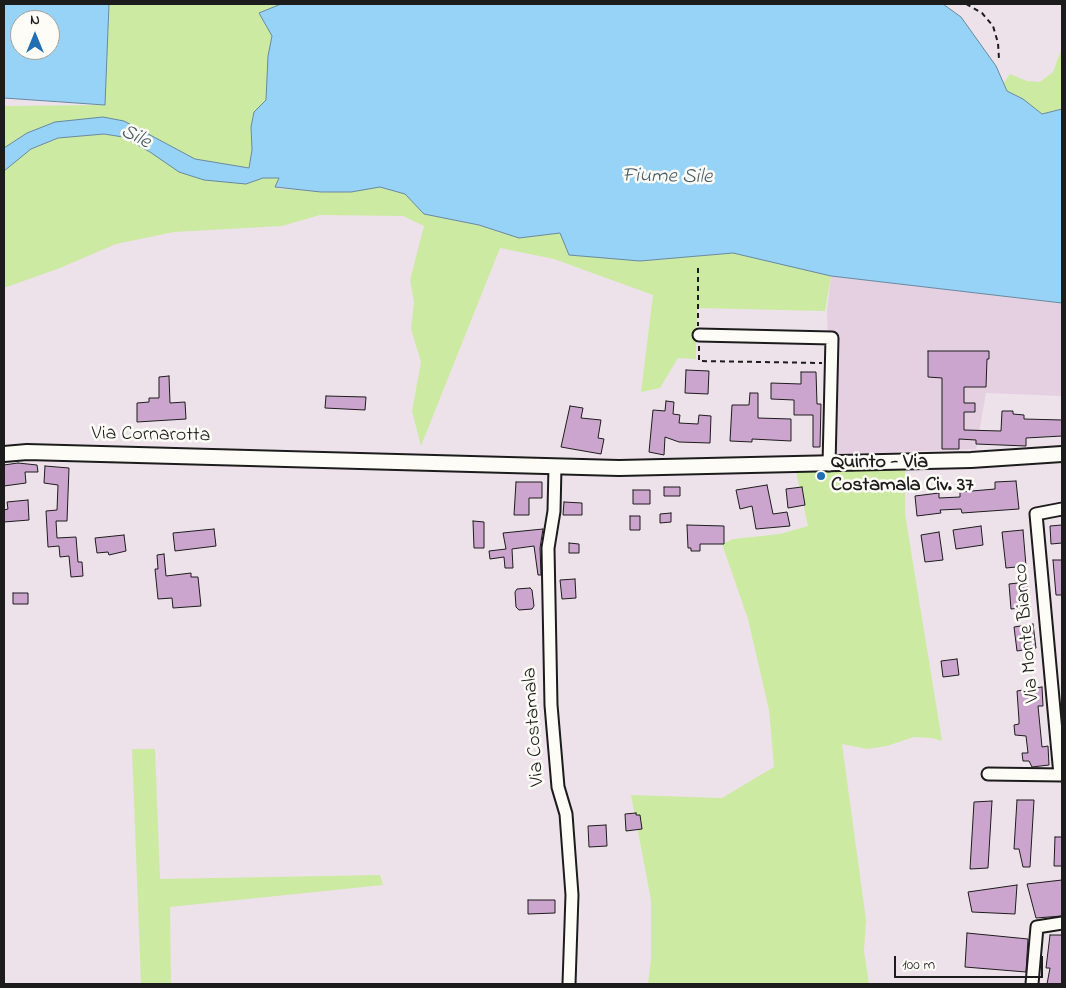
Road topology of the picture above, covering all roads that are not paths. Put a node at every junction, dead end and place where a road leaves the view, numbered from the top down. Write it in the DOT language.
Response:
graph roads {
  1 [pos="698,335"];
  2 [pos="4,454"];
  3 [pos="1062,454"];
  4 [pos="829,465"];
  5 [pos="555,467"];
  6 [pos="1062,509"];
  7 [pos="988,774"];
  8 [pos="1061,775"];
  9 [pos="1062,923"];
  10 [pos="569,984"];
  11 [pos="1032,984"];
  1 -- 4 [label="street"];
  2 -- 5 [label="main road, Via Cornarotta"];
  3 -- 4 [label="main road"];
  4 -- 5 [label="main road"];
  5 -- 10 [label="street, Via Costamala"];
  6 -- 8 [label="street, Via Monte Bianco"];
  7 -- 8 [label="street, Via Monte Bianco"];
  9 -- 11 [label="street"];
}
